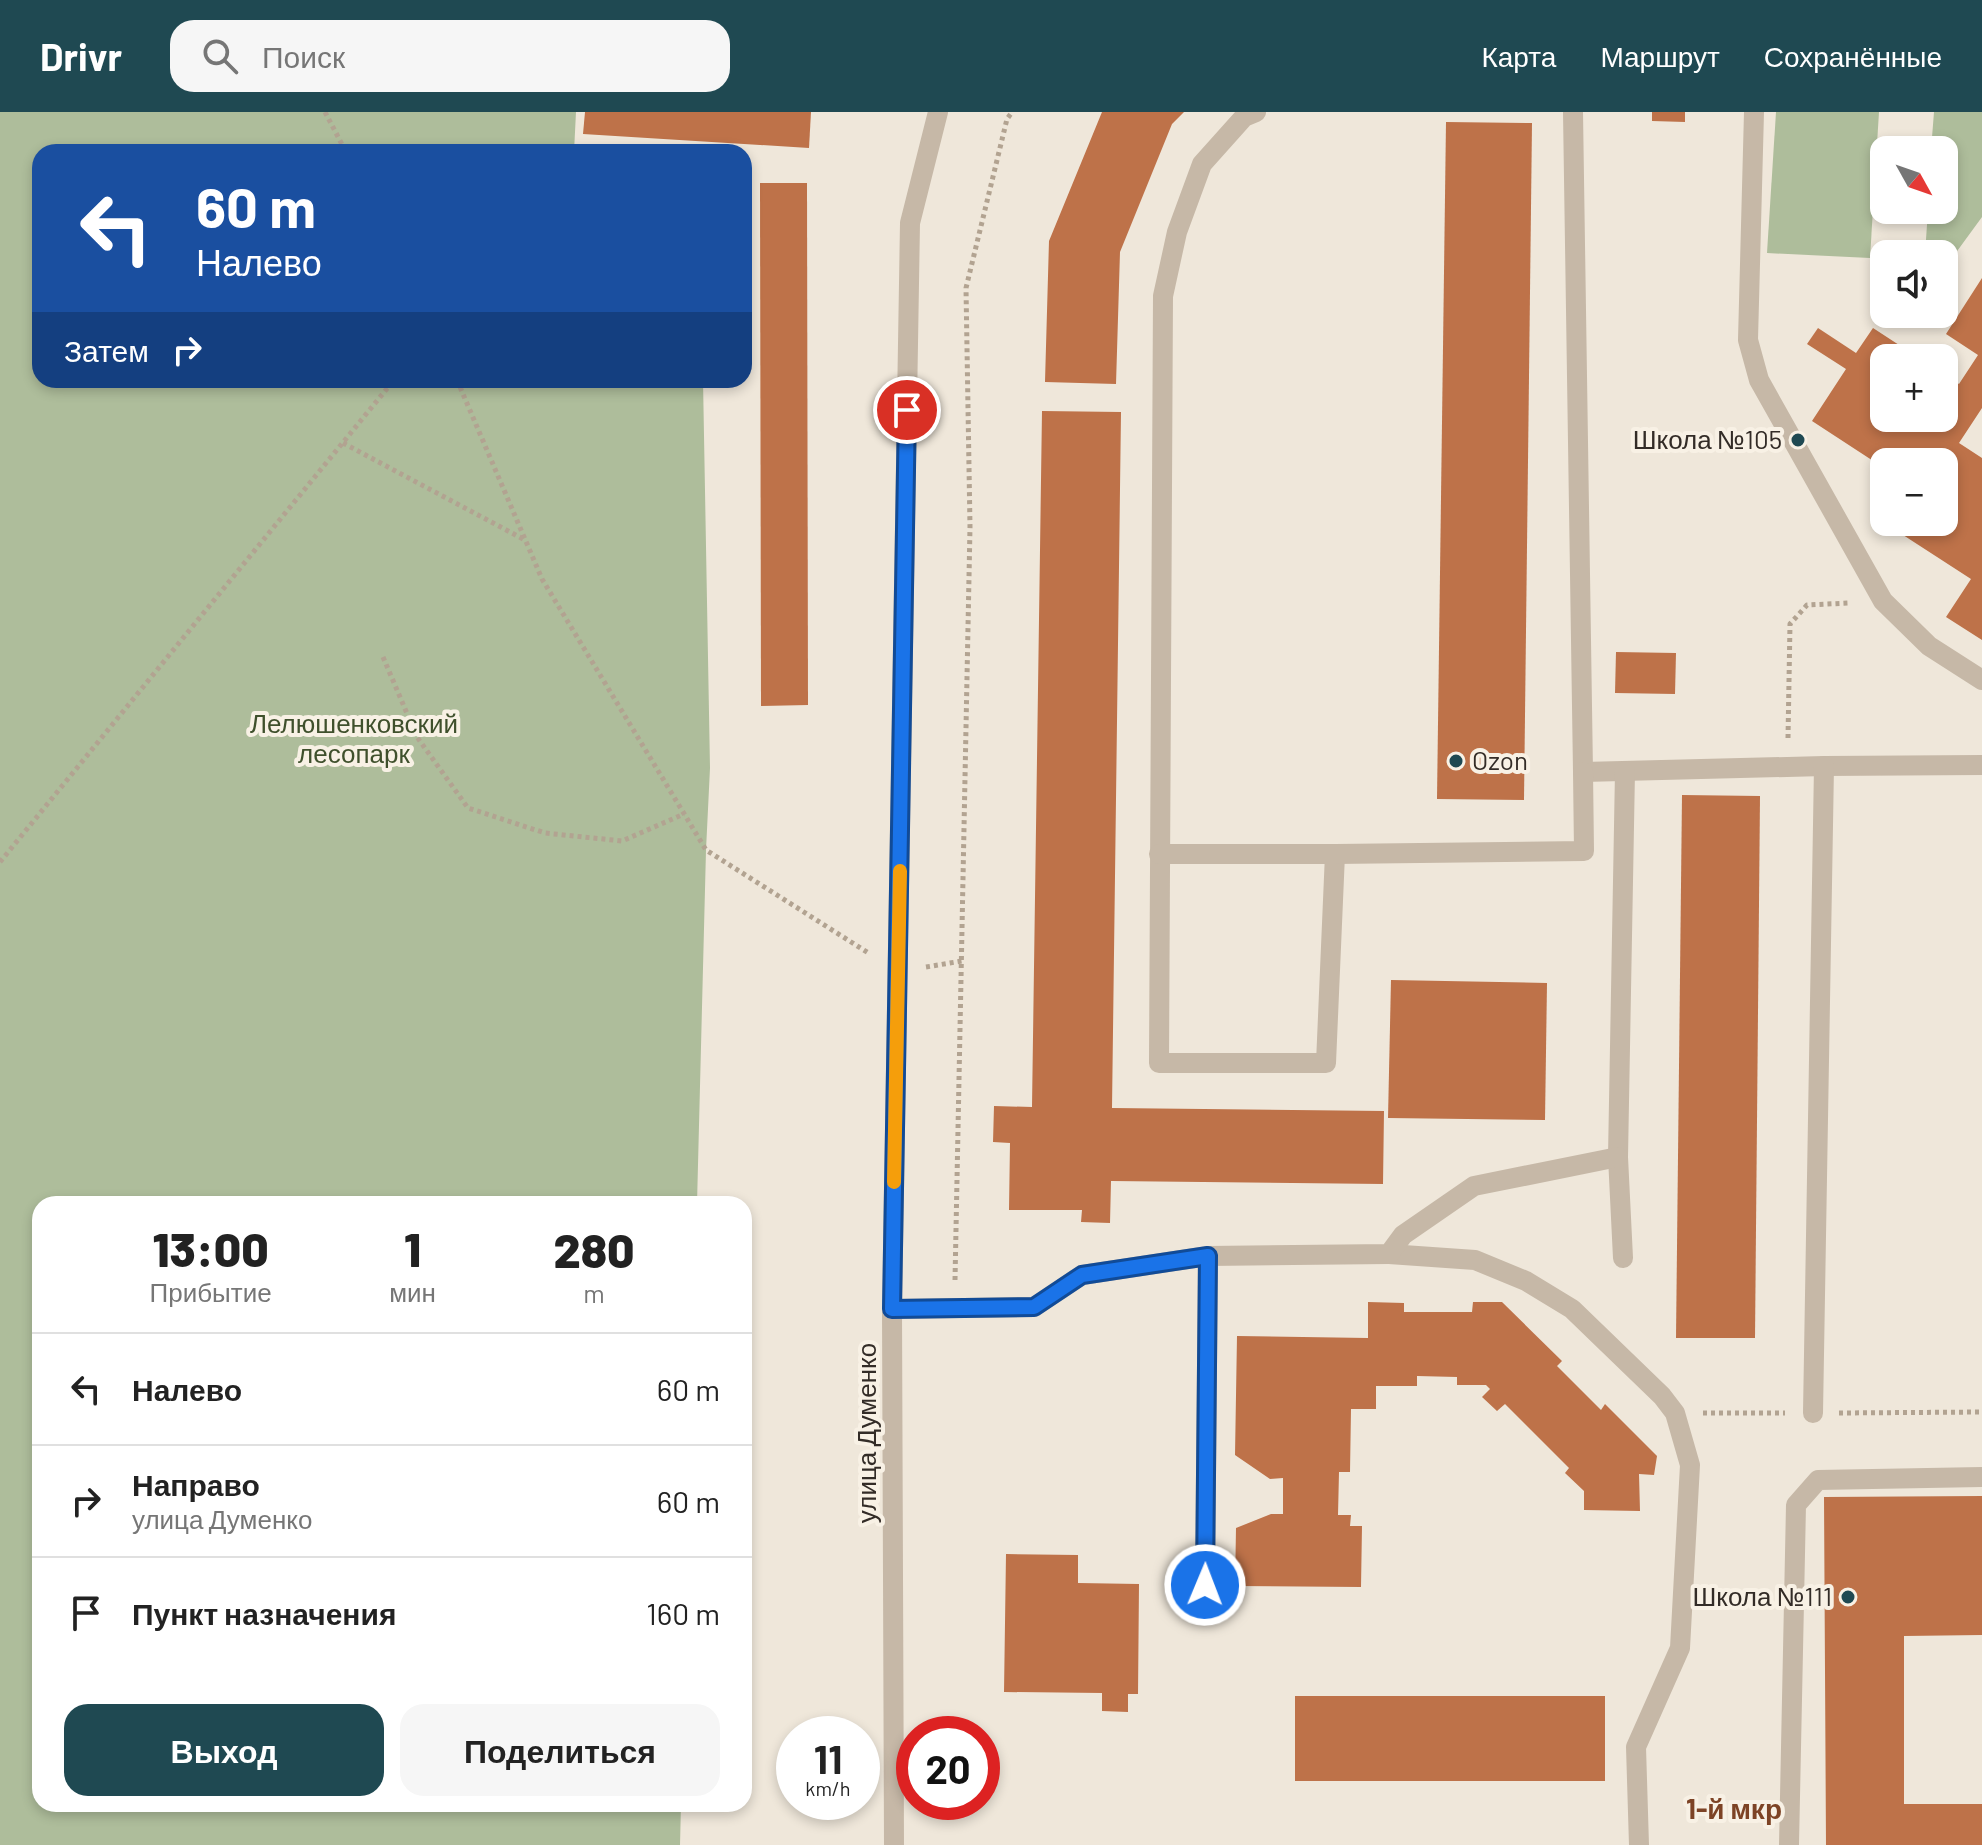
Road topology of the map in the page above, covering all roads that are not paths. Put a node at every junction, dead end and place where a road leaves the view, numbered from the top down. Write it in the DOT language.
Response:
graph roads {
  1 [pos="938,112"];
  2 [pos="1256,112"];
  3 [pos="1573,112"];
  4 [pos="1754,112"];
  5 [pos="1982,680"];
  6 [pos="1982,765"];
  7 [pos="1824,766"];
  8 [pos="1625,771"];
  9 [pos="1583,772"];
  10 [pos="1159,854"];
  11 [pos="1335,854"];
  12 [pos="1618,1157"];
  13 [pos="1389,1254"];
  14 [pos="1208,1256"];
  15 [pos="1623,1258"];
  16 [pos="892,1309"];
  17 [pos="1813,1413"];
  18 [pos="1982,1477"];
  19 [pos="1205,1585"];
  20 [pos="894,1845"];
  21 [pos="1639,1845"];
  22 [pos="1789,1845"];
  1 -- 16 [label="street, улица Думенко"];
  2 -- 10 [label="street"];
  3 -- 9 [label="street"];
  4 -- 5 [label="street"];
  6 -- 7 [label="street"];
  7 -- 8 [label="street"];
  7 -- 17 [label="street"];
  8 -- 9 [label="street"];
  8 -- 12 [label="street"];
  9 -- 11 [label="street"];
  10 -- 11 [label="street"];
  10 -- 11 [label="street"];
  12 -- 13 [label="street"];
  12 -- 15 [label="street"];
  13 -- 14 [label="street"];
  13 -- 21 [label="street"];
  14 -- 16 [label="street"];
  14 -- 19 [label="street"];
  16 -- 20 [label="street, улица Думенко"];
  18 -- 22 [label="street"];
}
